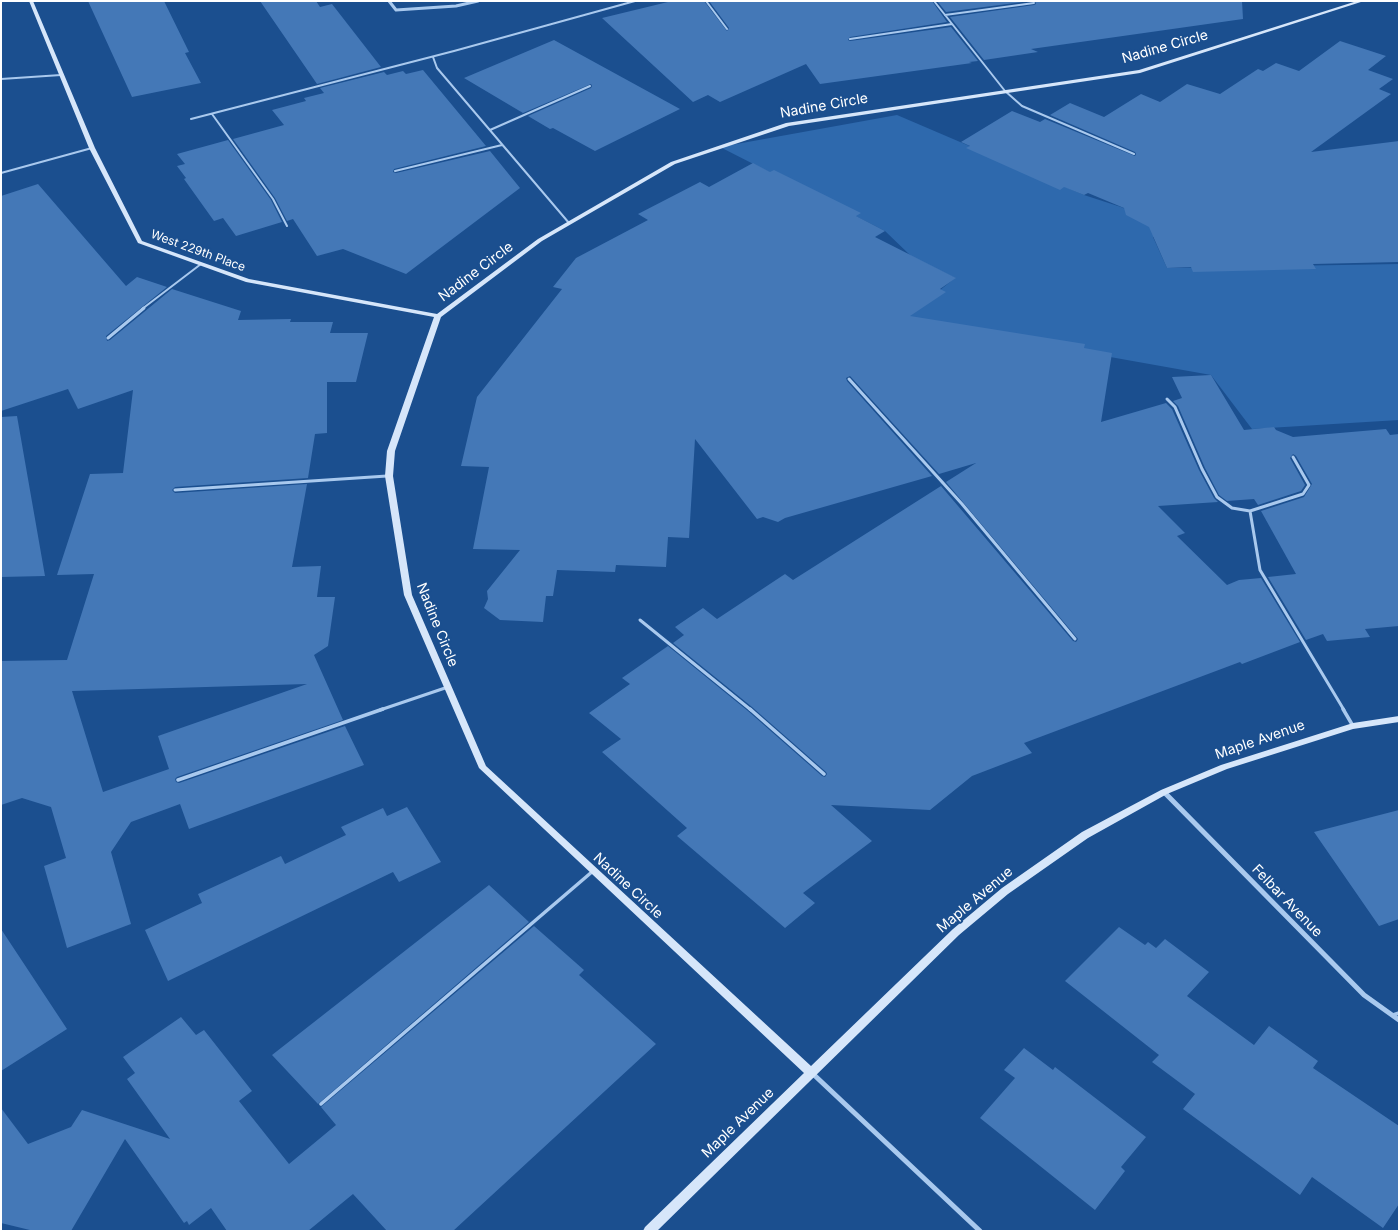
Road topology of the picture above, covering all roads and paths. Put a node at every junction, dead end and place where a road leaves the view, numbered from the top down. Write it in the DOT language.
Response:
graph roads {
  1 [pos="31,1"];
  2 [pos="389,1"];
  3 [pos="478,1"];
  4 [pos="635,1"];
  5 [pos="706,1"];
  6 [pos="934,1"];
  7 [pos="1362,1"];
  8 [pos="1034,4"];
  9 [pos="945,15"];
  10 [pos="952,24"];
  11 [pos="727,29"];
  12 [pos="850,39"];
  13 [pos="433,57"];
  14 [pos="62,75"];
  15 [pos="1,79"];
  16 [pos="590,86"];
  17 [pos="1005,91"];
  18 [pos="212,114"];
  19 [pos="191,119"];
  20 [pos="490,130"];
  21 [pos="502,145"];
  22 [pos="92,148"];
  23 [pos="1134,154"];
  24 [pos="395,171"];
  25 [pos="1,173"];
  26 [pos="569,223"];
  27 [pos="287,226"];
  28 [pos="201,264"];
  29 [pos="438,316"];
  30 [pos="108,338"];
  31 [pos="849,379"];
  32 [pos="1168,398"];
  33 [pos="1293,457"];
  34 [pos="389,476"];
  35 [pos="175,490"];
  36 [pos="1250,512"];
  37 [pos="640,620"];
  38 [pos="1075,639"];
  39 [pos="448,687"];
  40 [pos="1399,719"];
  41 [pos="1353,726"];
  42 [pos="824,774"];
  43 [pos="178,780"];
  44 [pos="1164,792"];
  45 [pos="593,871"];
  46 [pos="1399,1013"];
  47 [pos="1393,1015"];
  48 [pos="1399,1020"];
  49 [pos="811,1073"];
  50 [pos="320,1104"];
  51 [pos="649,1231"];
  52 [pos="980,1231"];
  1 -- 14 [label="street, West 229th Place"];
  2 -- 3 [label="street"];
  4 -- 13 [label="lane"];
  5 -- 11 [label="lane"];
  6 -- 9 [label="lane"];
  7 -- 17 [label="street, Nadine Circle"];
  8 -- 9 [label="lane"];
  9 -- 10 [label="lane"];
  10 -- 12 [label="lane"];
  10 -- 17 [label="lane"];
  13 -- 18 [label="lane"];
  13 -- 20 [label="lane"];
  14 -- 15 [label="lane"];
  14 -- 22 [label="street, West 229th Place"];
  16 -- 20 [label="lane"];
  17 -- 23 [label="lane"];
  17 -- 26 [label="street, Nadine Circle"];
  18 -- 19 [label="lane"];
  18 -- 27 [label="lane"];
  20 -- 21 [label="lane"];
  21 -- 24 [label="lane"];
  21 -- 26 [label="lane"];
  22 -- 25 [label="lane"];
  22 -- 28 [label="street, West 229th Place"];
  26 -- 29 [label="street, Nadine Circle"];
  28 -- 29 [label="street, West 229th Place"];
  28 -- 30 [label="lane"];
  29 -- 34 [label="street, Nadine Circle"];
  31 -- 38 [label="lane"];
  32 -- 36 [label="lane"];
  33 -- 36 [label="lane"];
  34 -- 35 [label="lane"];
  34 -- 39 [label="street, Nadine Circle"];
  36 -- 41 [label="lane"];
  37 -- 42 [label="lane"];
  39 -- 43 [label="lane"];
  39 -- 45 [label="street, Nadine Circle"];
  40 -- 41 [label="street, Maple Avenue"];
  41 -- 44 [label="street, Maple Avenue"];
  44 -- 47 [label="street, Felbar Avenue"];
  44 -- 49 [label="street, Maple Avenue"];
  45 -- 49 [label="street, Nadine Circle"];
  45 -- 50 [label="lane"];
  46 -- 47 [label="lane"];
  47 -- 48 [label="street, Felbar Avenue"];
  49 -- 51 [label="street, Maple Avenue"];
  49 -- 52 [label="street"];
}
